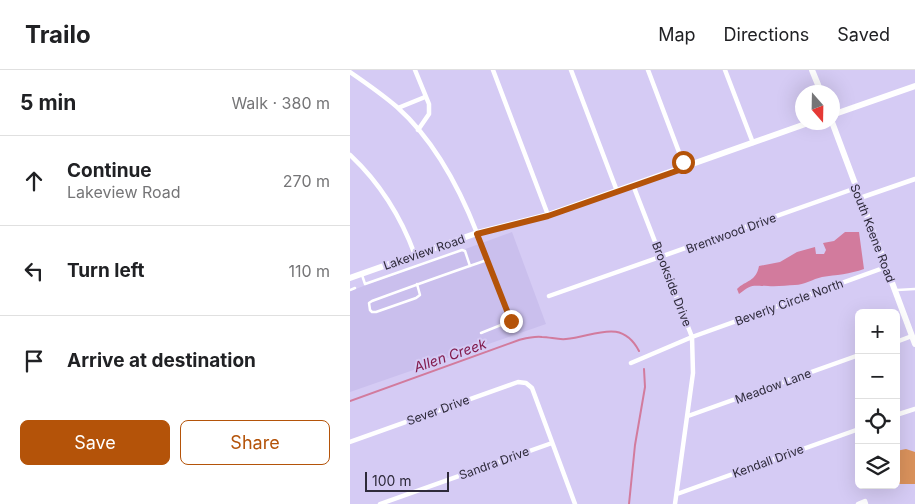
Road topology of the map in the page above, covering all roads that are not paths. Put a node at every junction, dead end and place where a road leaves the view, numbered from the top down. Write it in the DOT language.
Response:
graph roads {
  1 [pos="415,70"];
  2 [pos="493,70"];
  3 [pos="571,70"];
  4 [pos="648,70"];
  5 [pos="725,70"];
  6 [pos="812,70"];
  7 [pos="350,72"];
  8 [pos="817,85"];
  9 [pos="915,86"];
  10 [pos="425,97"];
  11 [pos="398,108"];
  12 [pos="840,112"];
  13 [pos="795,128"];
  14 [pos="418,130"];
  15 [pos="835,130"];
  16 [pos="753,143"];
  17 [pos="350,155"];
  18 [pos="685,168"];
  19 [pos="915,179"];
  20 [pos="634,185"];
  21 [pos="856,188"];
  22 [pos="617,191"];
  23 [pos="860,198"];
  24 [pos="548,216"];
  25 [pos="477,234"];
  26 [pos="415,255"];
  27 [pos="661,257"];
  28 [pos="487,260"];
  29 [pos="470,266"];
  30 [pos="886,267"];
  31 [pos="362,274"];
  32 [pos="351,275"];
  33 [pos="417,284"];
  34 [pos="355,288"];
  35 [pos="915,289"];
  36 [pos="350,290"];
  37 [pos="895,291"];
  38 [pos="549,296"];
  39 [pos="481,333"];
  40 [pos="912,336"];
  41 [pos="692,337"];
  42 [pos="900,340"];
  43 [pos="915,344"];
  44 [pos="855,357"];
  45 [pos="631,363"];
  46 [pos="915,409"];
  47 [pos="900,414"];
  48 [pos="688,416"];
  49 [pos="855,430"];
  50 [pos="350,442"];
  51 [pos="552,442"];
  52 [pos="676,494"];
  53 [pos="380,504"];
  54 [pos="575,504"];
  55 [pos="675,504"];
  56 [pos="858,504"];
  57 [pos="866,504"];
  1 -- 10 [label="street"];
  2 -- 24 [label="street"];
  3 -- 22 [label="street"];
  4 -- 18 [label="street"];
  5 -- 16 [label="street"];
  6 -- 8 [label="street"];
  7 -- 11 [label="street"];
  9 -- 12 [label="street"];
  10 -- 11 [label="street"];
  10 -- 14 [label="street"];
  11 -- 14 [label="street"];
  13 -- 16 [label="street, Lakeview Road"];
  14 -- 25 [label="street"];
  15 -- 21 [label="street, South Keene Road"];
  16 -- 18 [label="street, Lakeview Road"];
  17 -- 26 [label="street"];
  18 -- 20 [label="street, Lakeview Road"];
  19 -- 23 [label="street"];
  20 -- 22 [label="street, Lakeview Road"];
  20 -- 27 [label="street, Brookside Drive"];
  21 -- 23 [label="street, South Keene Road"];
  21 -- 27 [label="street, Brentwood Drive"];
  22 -- 24 [label="street, Lakeview Road"];
  23 -- 30 [label="street, South Keene Road"];
  24 -- 25 [label="street, Lakeview Road"];
  25 -- 26 [label="street, Lakeview Road"];
  25 -- 28 [label="lane"];
  26 -- 31 [label="street, Lakeview Road"];
  27 -- 38 [label="street, Brentwood Drive"];
  27 -- 41 [label="street, Brookside Drive"];
  28 -- 29 [label="lane"];
  28 -- 39 [label="lane"];
  29 -- 31 [label="lane"];
  29 -- 33 [label="lane"];
  30 -- 37 [label="street, South Keene Road"];
  30 -- 41 [label="street, Beverly Circle North"];
  31 -- 32 [label="street, Lakeview Road"];
  33 -- 33 [label="lane"];
  34 -- 36 [label="lane"];
  35 -- 37 [label="lane"];
  37 -- 40 [label="street, South Keene Road"];
  40 -- 42 [label="street"];
  40 -- 43 [label="street, South Keene Road"];
  41 -- 45 [label="street, Beverly Circle North"];
  41 -- 48 [label="street, Brookside Drive"];
  44 -- 48 [label="street, Meadow Lane"];
  46 -- 47 [label="street"];
  48 -- 52 [label="street, Brookside Drive"];
  49 -- 52 [label="street, Kendall Drive"];
  50 -- 51 [label="street, Sever Drive"];
  51 -- 53 [label="street, Sandra Drive"];
  51 -- 54 [label="street"];
  52 -- 55 [label="street, Brookside Drive"];
  56 -- 57 [label="street"];
}
